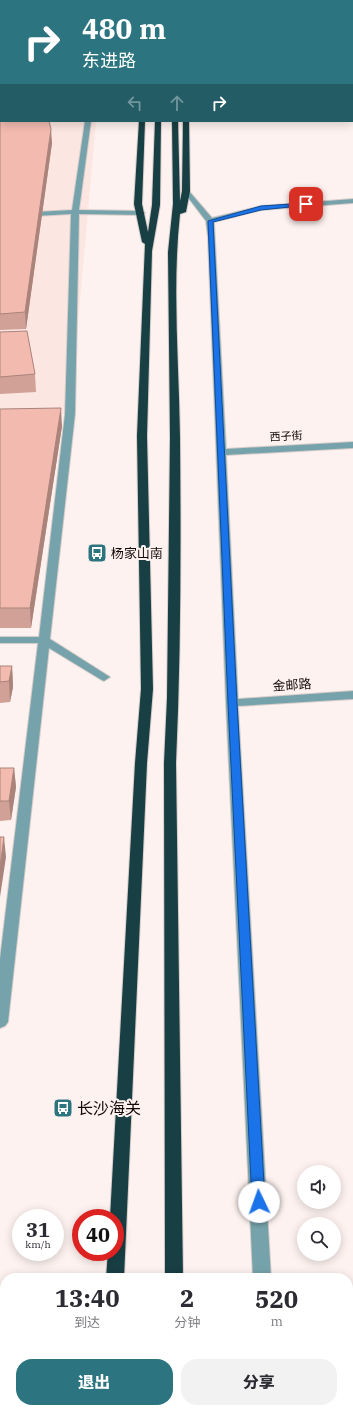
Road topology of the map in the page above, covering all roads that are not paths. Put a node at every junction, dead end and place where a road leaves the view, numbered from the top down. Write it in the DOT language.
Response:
graph roads {
  1 [pos="88,122"];
  2 [pos="142,122"];
  3 [pos="158,122"];
  4 [pos="175,122"];
  5 [pos="186,122"];
  6 [pos="186,191"];
  7 [pos="353,201"];
  8 [pos="75,212"];
  9 [pos="141,213"];
  10 [pos="0,216"];
  11 [pos="210,221"];
  12 [pos="148,251"];
  13 [pos="172,252"];
  14 [pos="353,445"];
  15 [pos="221,452"];
  16 [pos="0,640"];
  17 [pos="44,640"];
  18 [pos="104,677"];
  19 [pos="353,695"];
  20 [pos="232,703"];
  21 [pos="0,1022"];
  22 [pos="115,1273"];
  23 [pos="174,1273"];
  24 [pos="262,1273"];
  1 -- 8 [label="street"];
  2 -- 9 [label="highway"];
  3 -- 12 [label="highway"];
  4 -- 13 [label="highway"];
  5 -- 6 [label="highway"];
  6 -- 11 [label="street"];
  6 -- 13 [label="highway"];
  7 -- 11 [label="street"];
  8 -- 9 [label="street"];
  8 -- 10 [label="street"];
  8 -- 17 [label="street"];
  9 -- 12 [label="highway"];
  11 -- 15 [label="street"];
  12 -- 22 [label="highway"];
  13 -- 23 [label="highway"];
  14 -- 15 [label="street, 西子街"];
  15 -- 20 [label="street"];
  16 -- 17 [label="street"];
  17 -- 18 [label="street"];
  17 -- 21 [label="street"];
  19 -- 20 [label="street, 金邮路"];
  20 -- 24 [label="street"];
}
